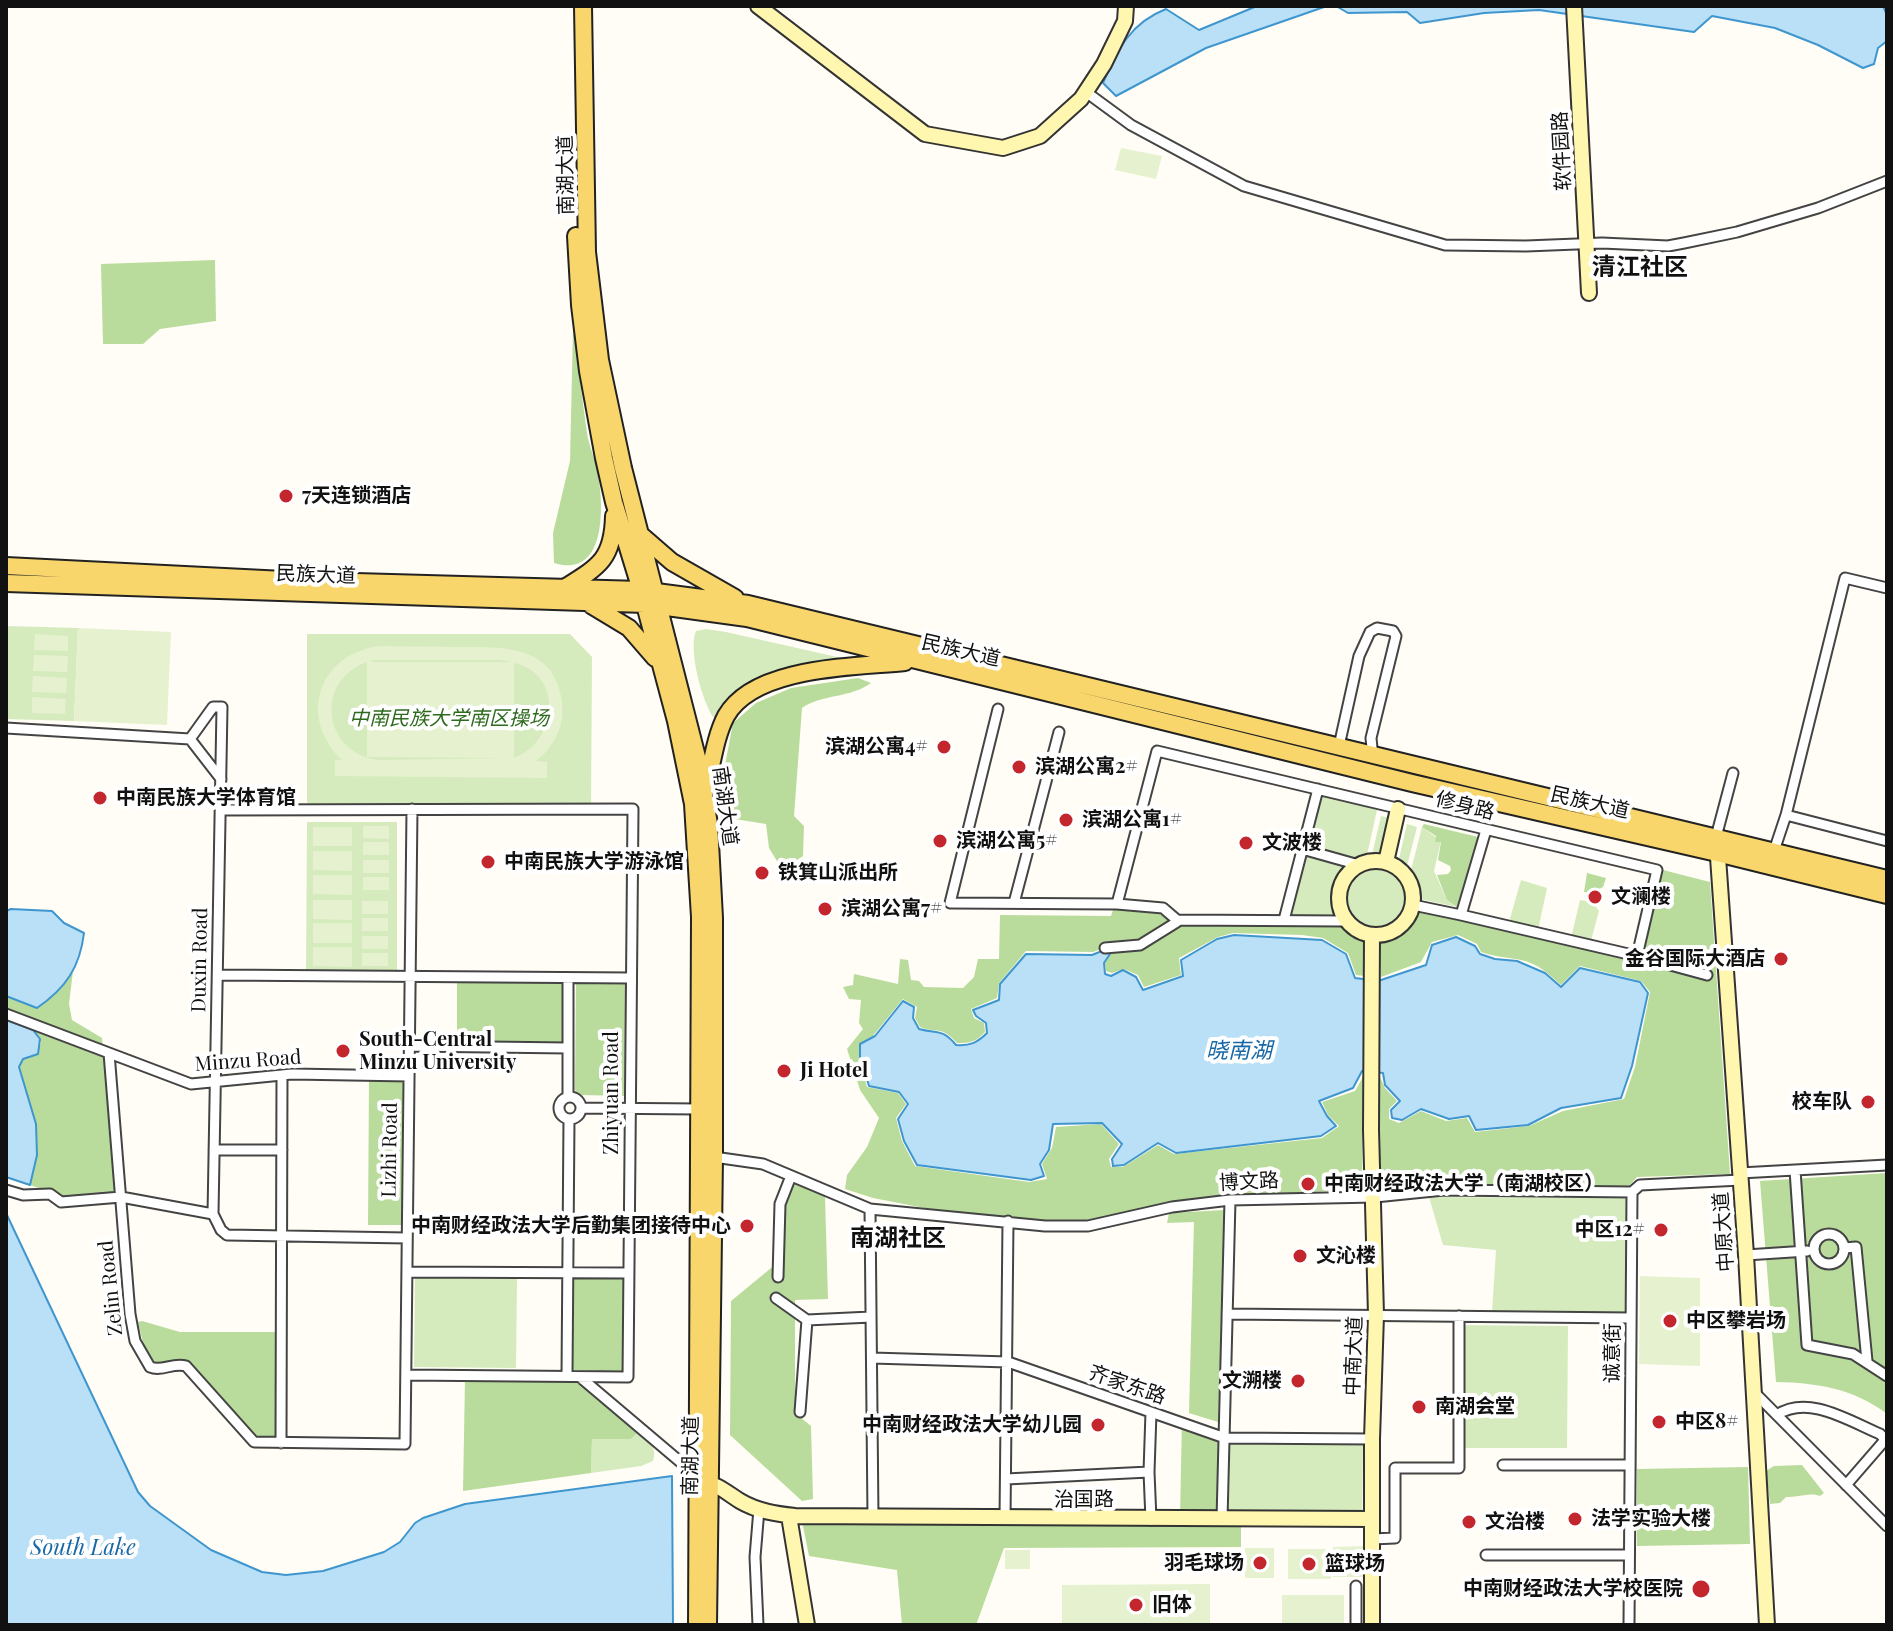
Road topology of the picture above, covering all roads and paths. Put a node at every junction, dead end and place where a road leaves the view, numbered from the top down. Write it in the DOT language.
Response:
graph roads {
  1 [pos="572,6"];
  2 [pos="583,6"];
  3 [pos="758,6"];
  4 [pos="1126,6"];
  5 [pos="1574,6"];
  6 [pos="1086,92"];
  7 [pos="1887,181"];
  8 [pos="1587,244"];
  9 [pos="1589,293"];
  10 [pos="614,502"];
  11 [pos="640,533"];
  12 [pos="6,566"];
  13 [pos="6,583"];
  14 [pos="566,587"];
  15 [pos="1887,588"];
  16 [pos="651,598"];
  17 [pos="583,602"];
  18 [pos="748,604"];
  19 [pos="917,661"];
  20 [pos="661,665"];
  21 [pos="998,709"];
  22 [pos="6,728"];
  23 [pos="1059,732"];
  24 [pos="190,739"];
  25 [pos="1339,746"];
  26 [pos="1373,754"];
  27 [pos="1371,773"];
  28 [pos="1733,773"];
  29 [pos="221,779"];
  30 [pos="1318,789"];
  31 [pos="705,794"];
  32 [pos="412,809"];
  33 [pos="1398,809"];
  34 [pos="221,810"];
  35 [pos="1786,815"];
  36 [pos="1486,830"];
  37 [pos="1887,841"];
  38 [pos="1717,845"];
  39 [pos="1302,849"];
  40 [pos="1774,851"];
  41 [pos="1386,862"];
  42 [pos="1359,865"];
  43 [pos="1887,879"];
  44 [pos="1887,895"];
  45 [pos="1014,903"];
  46 [pos="1117,904"];
  47 [pos="1413,905"];
  48 [pos="1461,915"];
  49 [pos="1284,920"];
  50 [pos="1346,921"];
  51 [pos="1177,922"];
  52 [pos="1372,935"];
  53 [pos="1105,948"];
  54 [pos="1637,956"];
  55 [pos="218,975"];
  56 [pos="1707,975"];
  57 [pos="410,977"];
  58 [pos="568,978"];
  59 [pos="631,978"];
  60 [pos="6,1014"];
  61 [pos="410,1046"];
  62 [pos="568,1048"];
  63 [pos="109,1053"];
  64 [pos="282,1075"];
  65 [pos="409,1076"];
  66 [pos="216,1083"];
  67 [pos="568,1097"];
  68 [pos="582,1108"];
  69 [pos="630,1109"];
  70 [pos="699,1109"];
  71 [pos="569,1119"];
  72 [pos="214,1150"];
  73 [pos="282,1150"];
  74 [pos="714,1157"];
  75 [pos="1887,1165"];
  76 [pos="1795,1170"];
  77 [pos="791,1176"];
  78 [pos="1740,1176"];
  79 [pos="6,1190"];
  80 [pos="1632,1192"];
  81 [pos="121,1197"];
  82 [pos="1375,1197"];
  83 [pos="1230,1200"];
  84 [pos="870,1209"];
  85 [pos="213,1214"];
  86 [pos="1008,1221"];
  87 [pos="281,1236"];
  88 [pos="407,1238"];
  89 [pos="1844,1248"];
  90 [pos="1814,1251"];
  91 [pos="1800,1252"];
  92 [pos="1746,1255"];
  93 [pos="407,1272"];
  94 [pos="568,1272"];
  95 [pos="629,1273"];
  96 [pos="778,1277"];
  97 [pos="776,1298"];
  98 [pos="1227,1314"];
  99 [pos="1376,1315"];
  100 [pos="1459,1316"];
  101 [pos="871,1317"];
  102 [pos="1631,1318"];
  103 [pos="807,1320"];
  104 [pos="872,1358"];
  105 [pos="1867,1361"];
  106 [pos="1008,1362"];
  107 [pos="406,1375"];
  108 [pos="567,1376"];
  109 [pos="1887,1376"];
  110 [pos="580,1377"];
  111 [pos="1754,1392"];
  112 [pos="800,1412"];
  113 [pos="1151,1412"];
  114 [pos="1777,1415"];
  115 [pos="1225,1438"];
  116 [pos="1372,1439"];
  117 [pos="1886,1440"];
  118 [pos="281,1443"];
  119 [pos="405,1444"];
  120 [pos="1503,1465"];
  121 [pos="1630,1465"];
  122 [pos="1149,1472"];
  123 [pos="1006,1479"];
  124 [pos="702,1480"];
  125 [pos="1846,1485"];
  126 [pos="759,1509"];
  127 [pos="792,1516"];
  128 [pos="873,1518"];
  129 [pos="1005,1519"];
  130 [pos="1372,1519"];
  131 [pos="1151,1520"];
  132 [pos="1222,1520"];
  133 [pos="1887,1526"];
  134 [pos="1372,1539"];
  135 [pos="1486,1555"];
  136 [pos="1629,1555"];
  137 [pos="1356,1586"];
  138 [pos="697,1625"];
  139 [pos="708,1625"];
  140 [pos="758,1625"];
  141 [pos="810,1625"];
  142 [pos="1356,1625"];
  143 [pos="1372,1625"];
  144 [pos="1629,1625"];
  145 [pos="1767,1625"];
  1 -- 10 [label="main road, 南湖大道"];
  2 -- 11 [label="main road, 南湖大道"];
  3 -- 6 [label="main road"];
  4 -- 6 [label="main road"];
  5 -- 8 [label="main road, 软件园路"];
  6 -- 8 [label="street"];
  7 -- 8 [label="street"];
  8 -- 9 [label="main road, 软件园路"];
  10 -- 14 [label="main road"];
  10 -- 16 [label="main road, 南湖大道"];
  11 -- 16 [label="main road, 南湖大道"];
  11 -- 18 [label="main road"];
  12 -- 14 [label="main road, 民族大道"];
  13 -- 17 [label="main road, 民族大道"];
  14 -- 16 [label="main road, 民族大道"];
  15 -- 35 [label="street"];
  16 -- 17 [label="main road, 民族大道"];
  16 -- 18 [label="main road, 民族大道"];
  16 -- 19 [label="main road, 民族大道"];
  16 -- 20 [label="main road, 南湖大道"];
  16 -- 31 [label="main road, 南湖大道"];
  17 -- 20 [label="main road"];
  18 -- 25 [label="main road, 民族大道"];
  19 -- 27 [label="main road, 民族大道"];
  19 -- 31 [label="main road"];
  20 -- 70 [label="main road, 南湖大道"];
  21 -- 45 [label="street"];
  22 -- 24 [label="street"];
  23 -- 45 [label="street"];
  24 -- 29 [label="street"];
  24 -- 29 [label="street, Duxin Road"];
  25 -- 26 [label="main road, 民族大道"];
  25 -- 26 [label="street"];
  26 -- 27 [label="street"];
  26 -- 38 [label="main road, 民族大道"];
  27 -- 38 [label="main road, 民族大道"];
  28 -- 38 [label="street"];
  29 -- 34 [label="street, Duxin Road"];
  30 -- 33 [label="street, 修身路"];
  30 -- 39 [label="street"];
  30 -- 46 [label="street, 修身路"];
  31 -- 74 [label="main road, 南湖大道"];
  32 -- 34 [label="street"];
  32 -- 57 [label="street, Lizhi Road"];
  32 -- 59 [label="street, Zhiyuan Road"];
  33 -- 36 [label="street, 修身路"];
  33 -- 41 [label="main road"];
  34 -- 55 [label="street, Duxin Road"];
  35 -- 37 [label="street"];
  35 -- 40 [label="street"];
  36 -- 48 [label="street"];
  36 -- 54 [label="street, 修身路"];
  38 -- 40 [label="main road, 民族大道"];
  38 -- 44 [label="main road, 民族大道"];
  38 -- 78 [label="main road, 中原大道"];
  39 -- 42 [label="street"];
  39 -- 49 [label="street"];
  40 -- 43 [label="main road, 民族大道"];
  41 -- 42 [label="main road"];
  41 -- 47 [label="main road"];
  42 -- 50 [label="main road"];
  45 -- 46 [label="street"];
  46 -- 49 [label="street"];
  47 -- 48 [label="street"];
  47 -- 52 [label="main road"];
  48 -- 54 [label="street"];
  49 -- 50 [label="street"];
  50 -- 52 [label="main road"];
  51 -- 53 [label="street"];
  52 -- 82 [label="main road, 中南大道"];
  54 -- 56 [label="street"];
  55 -- 57 [label="street"];
  55 -- 66 [label="street, Duxin Road"];
  57 -- 58 [label="street"];
  57 -- 61 [label="street, Lizhi Road"];
  58 -- 59 [label="street"];
  58 -- 62 [label="street"];
  59 -- 69 [label="street, Zhiyuan Road"];
  60 -- 63 [label="street, Minzu Road"];
  61 -- 62 [label="street"];
  61 -- 65 [label="street, Lizhi Road"];
  62 -- 67 [label="street"];
  63 -- 66 [label="street, Minzu Road"];
  63 -- 81 [label="street, Zelin Road"];
  64 -- 65 [label="street, Minzu Road"];
  64 -- 66 [label="street, Minzu Road"];
  64 -- 73 [label="street"];
  65 -- 88 [label="street, Lizhi Road"];
  66 -- 72 [label="street, Duxin Road"];
  67 -- 68 [label="street"];
  67 -- 71 [label="street"];
  68 -- 69 [label="street"];
  68 -- 71 [label="street"];
  69 -- 70 [label="street"];
  69 -- 95 [label="street, Zhiyuan Road"];
  70 -- 124 [label="main road, 南湖大道"];
  71 -- 94 [label="street"];
  72 -- 73 [label="street"];
  72 -- 85 [label="street, Duxin Road"];
  73 -- 87 [label="street"];
  74 -- 77 [label="street, 博文路"];
  74 -- 124 [label="main road, 南湖大道"];
  75 -- 76 [label="street"];
  76 -- 78 [label="street"];
  76 -- 91 [label="street"];
  77 -- 84 [label="street, 博文路"];
  77 -- 96 [label="street"];
  78 -- 80 [label="street"];
  78 -- 92 [label="main road, 中原大道"];
  79 -- 81 [label="street"];
  80 -- 82 [label="street, 博文路"];
  80 -- 102 [label="street, 诚意街"];
  81 -- 85 [label="street"];
  81 -- 118 [label="street, Zelin Road"];
  82 -- 83 [label="street, 博文路"];
  82 -- 99 [label="main road, 中南大道"];
  83 -- 86 [label="street, 博文路"];
  83 -- 98 [label="street"];
  84 -- 86 [label="street, 博文路"];
  84 -- 101 [label="street"];
  85 -- 87 [label="street"];
  86 -- 106 [label="street"];
  87 -- 88 [label="street"];
  87 -- 118 [label="street"];
  88 -- 93 [label="street, Lizhi Road"];
  89 -- 90 [label="street"];
  89 -- 90 [label="street"];
  89 -- 105 [label="street"];
  90 -- 91 [label="street"];
  91 -- 92 [label="street"];
  91 -- 105 [label="street"];
  92 -- 111 [label="main road, 中原大道"];
  93 -- 94 [label="street"];
  93 -- 107 [label="street, Lizhi Road"];
  94 -- 95 [label="street"];
  94 -- 108 [label="street"];
  95 -- 110 [label="street, Zhiyuan Road"];
  97 -- 103 [label="street"];
  98 -- 99 [label="street"];
  98 -- 115 [label="street"];
  99 -- 100 [label="street"];
  99 -- 116 [label="main road, 中南大道"];
  100 -- 102 [label="street"];
  100 -- 134 [label="street"];
  101 -- 103 [label="street"];
  101 -- 104 [label="street"];
  102 -- 121 [label="street, 诚意街"];
  103 -- 112 [label="street"];
  104 -- 106 [label="street, 齐家东路"];
  104 -- 128 [label="street"];
  105 -- 109 [label="street"];
  106 -- 113 [label="street, 齐家东路"];
  106 -- 123 [label="street"];
  107 -- 108 [label="street"];
  107 -- 119 [label="street, Lizhi Road"];
  108 -- 110 [label="street"];
  110 -- 124 [label="street"];
  111 -- 114 [label="street"];
  111 -- 145 [label="main road, 中原大道"];
  113 -- 115 [label="street, 齐家东路"];
  113 -- 122 [label="street"];
  114 -- 117 [label="street"];
  114 -- 125 [label="street"];
  115 -- 116 [label="street, 齐家东路"];
  115 -- 132 [label="street"];
  116 -- 130 [label="main road, 中南大道"];
  117 -- 125 [label="street"];
  118 -- 119 [label="street, Zelin Road"];
  120 -- 121 [label="street"];
  121 -- 136 [label="street, 诚意街"];
  122 -- 123 [label="street"];
  122 -- 131 [label="street"];
  123 -- 129 [label="street"];
  124 -- 126 [label="main road, 治国路"];
  124 -- 138 [label="main road, 南湖大道"];
  124 -- 139 [label="main road, 南湖大道"];
  125 -- 133 [label="street"];
  126 -- 127 [label="main road, 治国路"];
  126 -- 140 [label="street"];
  127 -- 128 [label="main road, 治国路"];
  127 -- 141 [label="main road"];
  128 -- 129 [label="main road, 治国路"];
  129 -- 131 [label="main road, 治国路"];
  130 -- 132 [label="main road, 治国路"];
  130 -- 134 [label="main road, 中南大道"];
  131 -- 132 [label="main road, 治国路"];
  134 -- 143 [label="main road, 中南大道"];
  135 -- 136 [label="street"];
  136 -- 144 [label="street, 诚意街"];
  137 -- 142 [label="street"];
}
